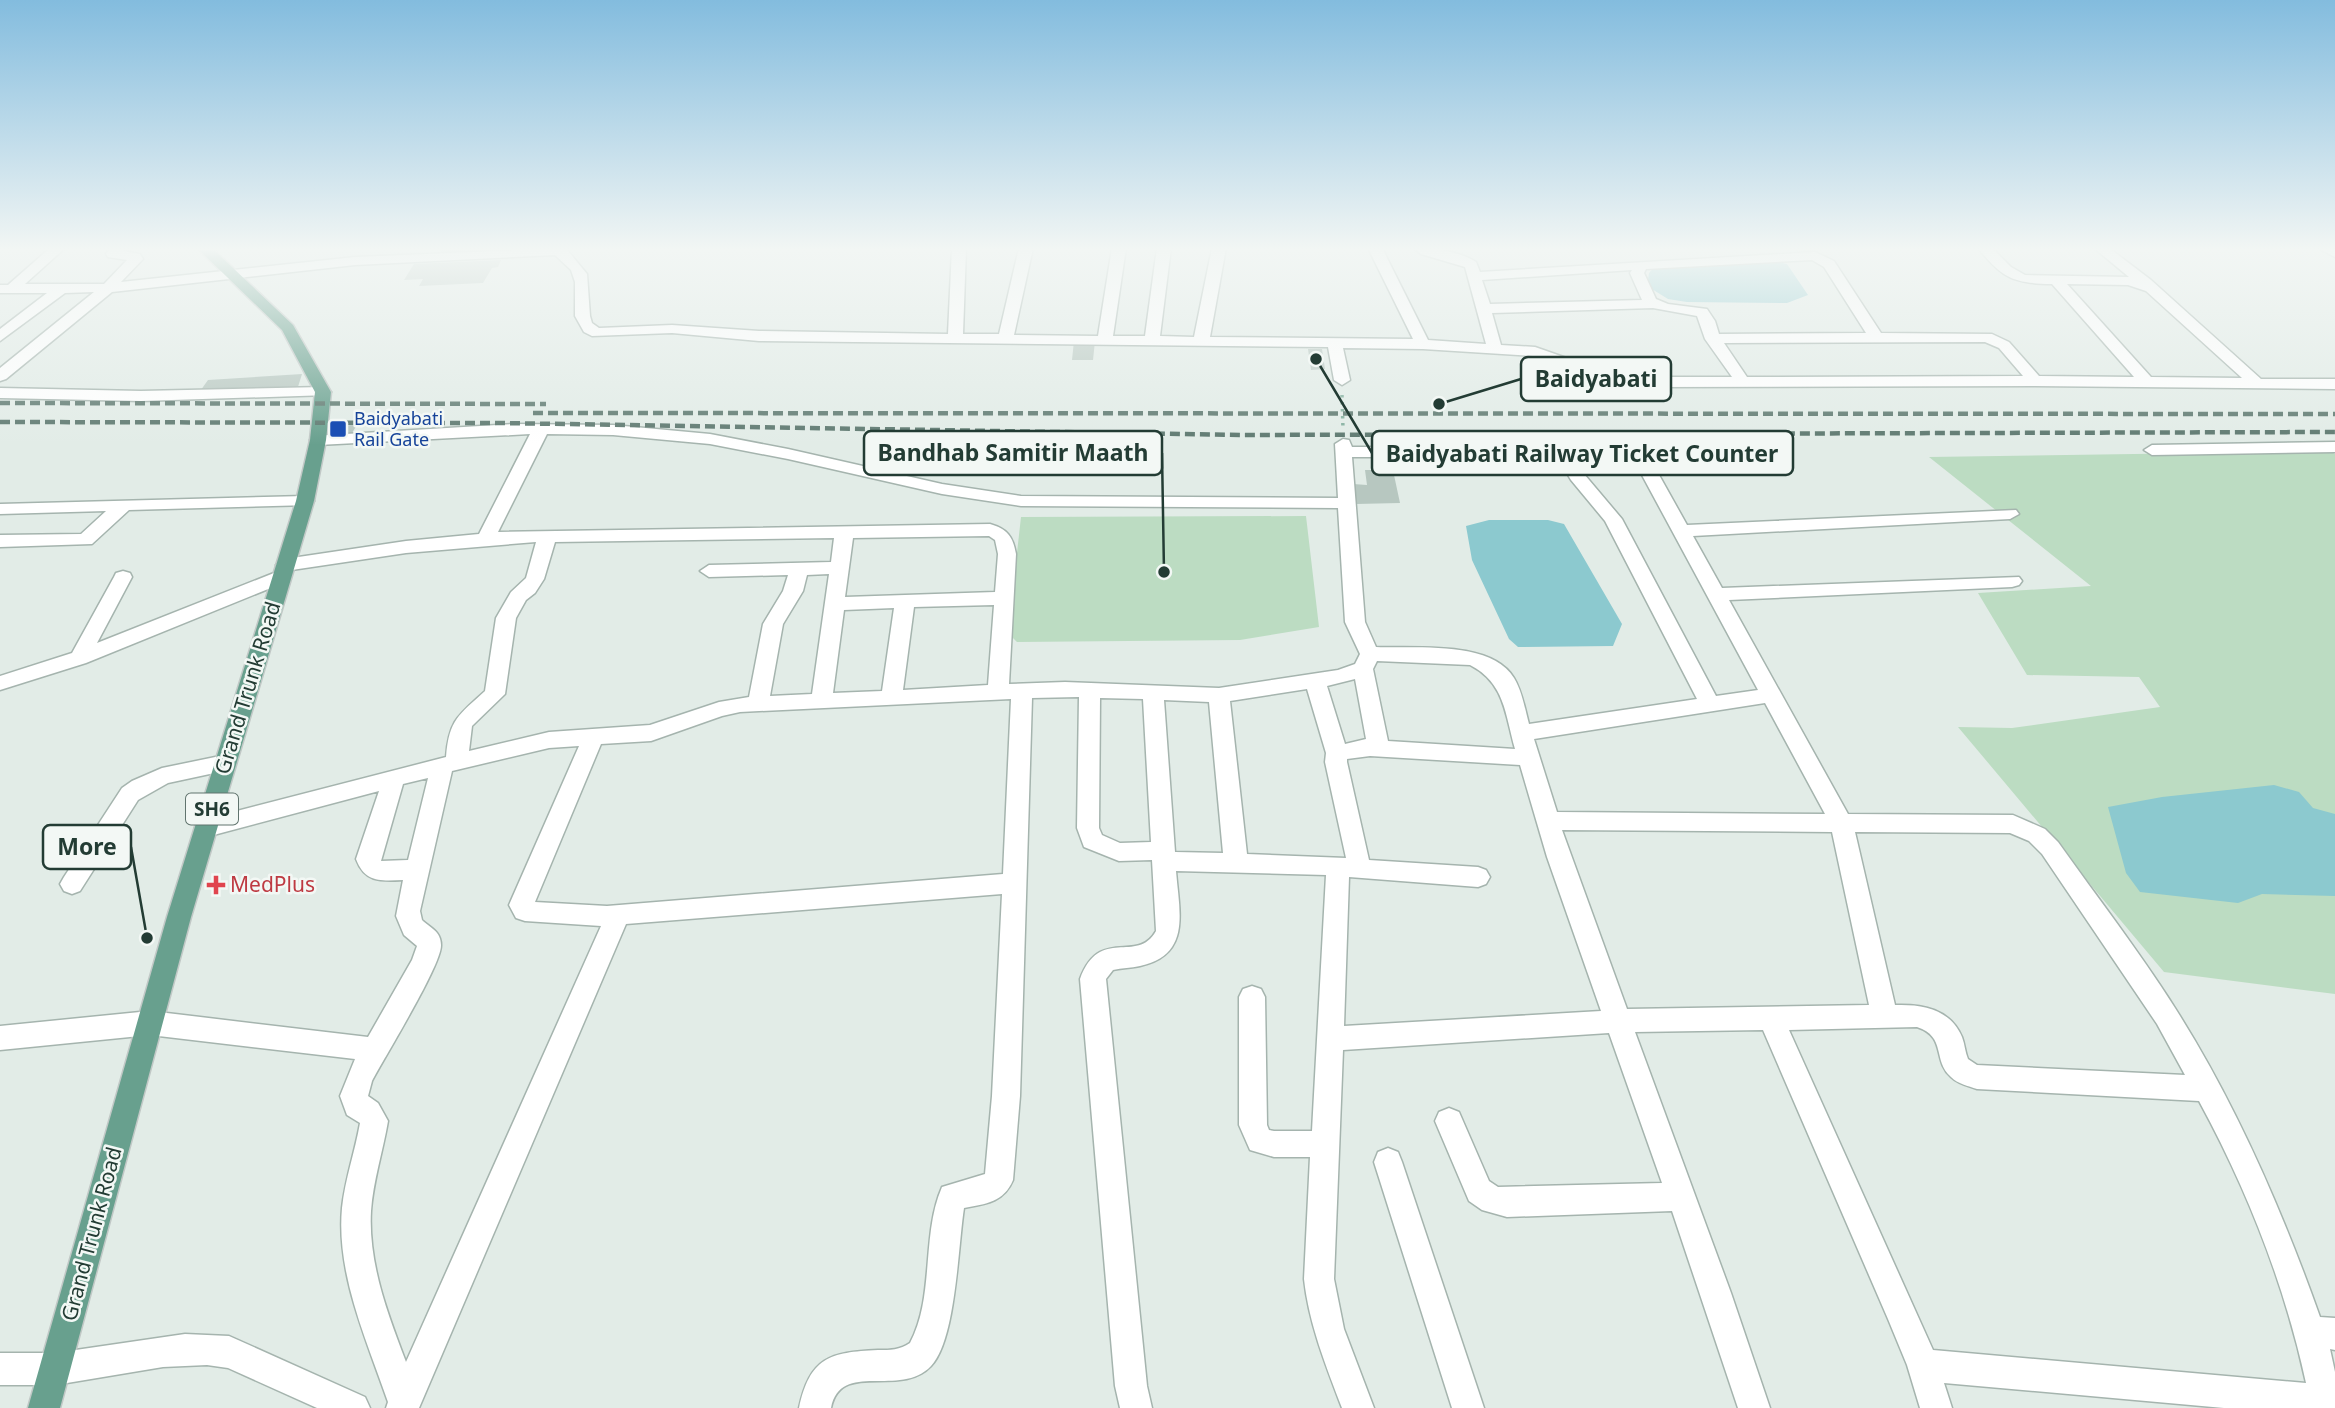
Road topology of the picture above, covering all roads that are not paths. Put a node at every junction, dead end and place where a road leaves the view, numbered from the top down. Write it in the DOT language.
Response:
graph roads {
  1 [pos="29,314"];
  2 [pos="76,314"];
  3 [pos="273,314"];
  4 [pos="583,314"];
  5 [pos="955,314"];
  6 [pos="1011,314"];
  7 [pos="1108,314"];
  8 [pos="1156,314"];
  9 [pos="1206,314"];
  10 [pos="1408,314"];
  11 [pos="1486,314"];
  12 [pos="1703,314"];
  13 [pos="1861,314"];
  14 [pos="2086,314"];
  15 [pos="2180,314"];
  16 [pos="0,321"];
  17 [pos="19,321"];
  18 [pos="0,336"];
  19 [pos="1875,336"];
  20 [pos="954,338"];
  21 [pos="1005,339"];
  22 [pos="1713,339"];
  23 [pos="1104,341"];
  24 [pos="1152,342"];
  25 [pos="1201,342"];
  26 [pos="1335,344"];
  27 [pos="1423,344"];
  28 [pos="1495,349"];
  29 [pos="0,376"];
  30 [pos="1342,380"];
  31 [pos="2035,381"];
  32 [pos="1743,382"];
  33 [pos="2147,382"];
  34 [pos="2335,384"];
  35 [pos="2259,385"];
  36 [pos="323,392"];
  37 [pos="0,393"];
  38 [pos="540,431"];
  39 [pos="318,440"];
  40 [pos="2335,447"];
  41 [pos="2152,450"];
  42 [pos="1563,452"];
  43 [pos="305,501"];
  44 [pos="1347,503"];
  45 [pos="126,505"];
  46 [pos="0,509"];
  47 [pos="2010,514"];
  48 [pos="1681,531"];
  49 [pos="844,533"];
  50 [pos="547,536"];
  51 [pos="486,538"];
  52 [pos="0,541"];
  53 [pos="839,568"];
  54 [pos="799,569"];
  55 [pos="283,571"];
  56 [pos="709,571"];
  57 [pos="123,578"];
  58 [pos="2012,581"];
  59 [pos="1716,594"];
  60 [pos="1004,598"];
  61 [pos="905,601"];
  62 [pos="834,604"];
  63 [pos="79,658"];
  64 [pos="1366,662"];
  65 [pos="0,682"];
  66 [pos="1315,682"];
  67 [pos="1010,691"];
  68 [pos="1090,691"];
  69 [pos="1153,694"];
  70 [pos="1219,695"];
  71 [pos="1771,695"];
  72 [pos="892,696"];
  73 [pos="822,700"];
  74 [pos="758,704"];
  75 [pos="1710,704"];
  76 [pos="1521,733"];
  77 [pos="594,735"];
  78 [pos="1370,748"];
  79 [pos="1337,753"];
  80 [pos="1529,758"];
  81 [pos="225,763"];
  82 [pos="449,764"];
  83 [pos="394,779"];
  84 [pos="1549,821"];
  85 [pos="1841,822"];
  86 [pos="206,828"];
  87 [pos="1165,856"];
  88 [pos="1236,862"];
  89 [pos="418,869"];
  90 [pos="1349,869"];
  91 [pos="1478,877"];
  92 [pos="1015,883"];
  93 [pos="72,884"];
  94 [pos="607,916"];
  95 [pos="1252,997"];
  96 [pos="1885,1017"];
  97 [pos="1771,1018"];
  98 [pos="1619,1021"];
  99 [pos="150,1023"];
  100 [pos="0,1038"];
  101 [pos="1330,1039"];
  102 [pos="374,1050"];
  103 [pos="2206,1088"];
  104 [pos="1449,1121"];
  105 [pos="1325,1144"];
  106 [pos="1388,1162"];
  107 [pos="1679,1197"];
  108 [pos="2322,1332"];
  109 [pos="1923,1364"];
  110 [pos="0,1369"];
  111 [pos="55,1369"];
  112 [pos="403,1405"];
  113 [pos="2326,1405"];
  114 [pos="44,1408"];
  115 [pos="354,1408"];
  116 [pos="815,1408"];
  117 [pos="1136,1408"];
  118 [pos="1358,1408"];
  119 [pos="1468,1408"];
  120 [pos="1754,1408"];
  121 [pos="1936,1408"];
  1 -- 17 [label="street"];
  2 -- 29 [label="street"];
  3 -- 36 [label="main road"];
  4 -- 20 [label="street"];
  5 -- 20 [label="street"];
  6 -- 21 [label="street"];
  7 -- 23 [label="street"];
  8 -- 24 [label="street"];
  9 -- 25 [label="street"];
  10 -- 27 [label="street"];
  11 -- 28 [label="street"];
  12 -- 22 [label="street"];
  13 -- 19 [label="street"];
  14 -- 33 [label="street"];
  15 -- 35 [label="street"];
  16 -- 17 [label="street"];
  17 -- 18 [label="street"];
  19 -- 22 [label="street"];
  19 -- 31 [label="street"];
  20 -- 21 [label="street"];
  21 -- 23 [label="street"];
  22 -- 32 [label="street"];
  23 -- 24 [label="street"];
  24 -- 25 [label="street"];
  25 -- 26 [label="street"];
  26 -- 27 [label="street"];
  26 -- 30 [label="street"];
  27 -- 28 [label="street"];
  28 -- 32 [label="street"];
  31 -- 32 [label="street"];
  31 -- 33 [label="street"];
  33 -- 35 [label="street"];
  34 -- 35 [label="street"];
  36 -- 37 [label="street"];
  36 -- 39 [label="main road, Grand Trunk Road / SH6"];
  38 -- 39 [label="street"];
  38 -- 44 [label="street"];
  38 -- 51 [label="street"];
  39 -- 43 [label="main road, Grand Trunk Road / SH6"];
  40 -- 41 [label="street"];
  42 -- 44 [label="street"];
  42 -- 48 [label="street"];
  42 -- 75 [label="street"];
  43 -- 45 [label="street"];
  43 -- 55 [label="main road, Grand Trunk Road / SH6"];
  44 -- 64 [label="street"];
  45 -- 46 [label="street"];
  45 -- 52 [label="street"];
  47 -- 48 [label="street"];
  48 -- 59 [label="street"];
  49 -- 50 [label="street"];
  49 -- 53 [label="street"];
  49 -- 60 [label="street"];
  50 -- 51 [label="street"];
  50 -- 82 [label="street"];
  51 -- 55 [label="street"];
  53 -- 54 [label="street"];
  53 -- 62 [label="street"];
  54 -- 56 [label="street"];
  54 -- 74 [label="street"];
  55 -- 63 [label="street"];
  55 -- 81 [label="main road, Grand Trunk Road / SH6"];
  57 -- 63 [label="street"];
  58 -- 59 [label="street"];
  59 -- 71 [label="street"];
  60 -- 61 [label="street"];
  60 -- 67 [label="street"];
  61 -- 62 [label="street"];
  61 -- 72 [label="street"];
  62 -- 73 [label="street"];
  63 -- 65 [label="street"];
  64 -- 66 [label="street"];
  64 -- 76 [label="street"];
  64 -- 78 [label="street"];
  66 -- 70 [label="street"];
  66 -- 79 [label="street"];
  67 -- 68 [label="street"];
  67 -- 72 [label="street"];
  67 -- 92 [label="street"];
  68 -- 69 [label="street"];
  68 -- 87 [label="street"];
  69 -- 70 [label="street"];
  69 -- 87 [label="street"];
  70 -- 88 [label="street"];
  71 -- 75 [label="street"];
  71 -- 85 [label="street"];
  72 -- 73 [label="street"];
  73 -- 74 [label="street"];
  74 -- 77 [label="street"];
  75 -- 76 [label="street"];
  76 -- 80 [label="street"];
  77 -- 82 [label="street"];
  77 -- 94 [label="street"];
  78 -- 79 [label="street"];
  78 -- 80 [label="street"];
  79 -- 90 [label="street"];
  80 -- 84 [label="street"];
  81 -- 86 [label="main road, Grand Trunk Road / SH6"];
  81 -- 93 [label="street"];
  82 -- 83 [label="street"];
  82 -- 89 [label="street"];
  83 -- 86 [label="street"];
  83 -- 89 [label="street"];
  84 -- 85 [label="street"];
  84 -- 98 [label="street"];
  85 -- 96 [label="street"];
  85 -- 103 [label="street"];
  86 -- 99 [label="main road, Grand Trunk Road / SH6"];
  87 -- 88 [label="street"];
  87 -- 117 [label="street"];
  88 -- 90 [label="street"];
  89 -- 102 [label="street"];
  90 -- 91 [label="street"];
  90 -- 101 [label="street"];
  92 -- 94 [label="street"];
  92 -- 116 [label="street"];
  94 -- 112 [label="street"];
  95 -- 105 [label="street"];
  96 -- 97 [label="street"];
  96 -- 103 [label="street"];
  97 -- 98 [label="street"];
  97 -- 109 [label="street"];
  98 -- 101 [label="street"];
  98 -- 107 [label="street"];
  99 -- 100 [label="street"];
  99 -- 102 [label="street"];
  99 -- 111 [label="main road, Grand Trunk Road / SH6"];
  101 -- 105 [label="street"];
  102 -- 112 [label="street"];
  103 -- 108 [label="street"];
  104 -- 107 [label="street"];
  105 -- 118 [label="street"];
  106 -- 119 [label="street"];
  107 -- 120 [label="street"];
  108 -- 113 [label="street"];
  109 -- 113 [label="street"];
  109 -- 121 [label="street"];
  110 -- 111 [label="street"];
  111 -- 114 [label="main road, Grand Trunk Road / SH6"];
  111 -- 115 [label="street"];
}
